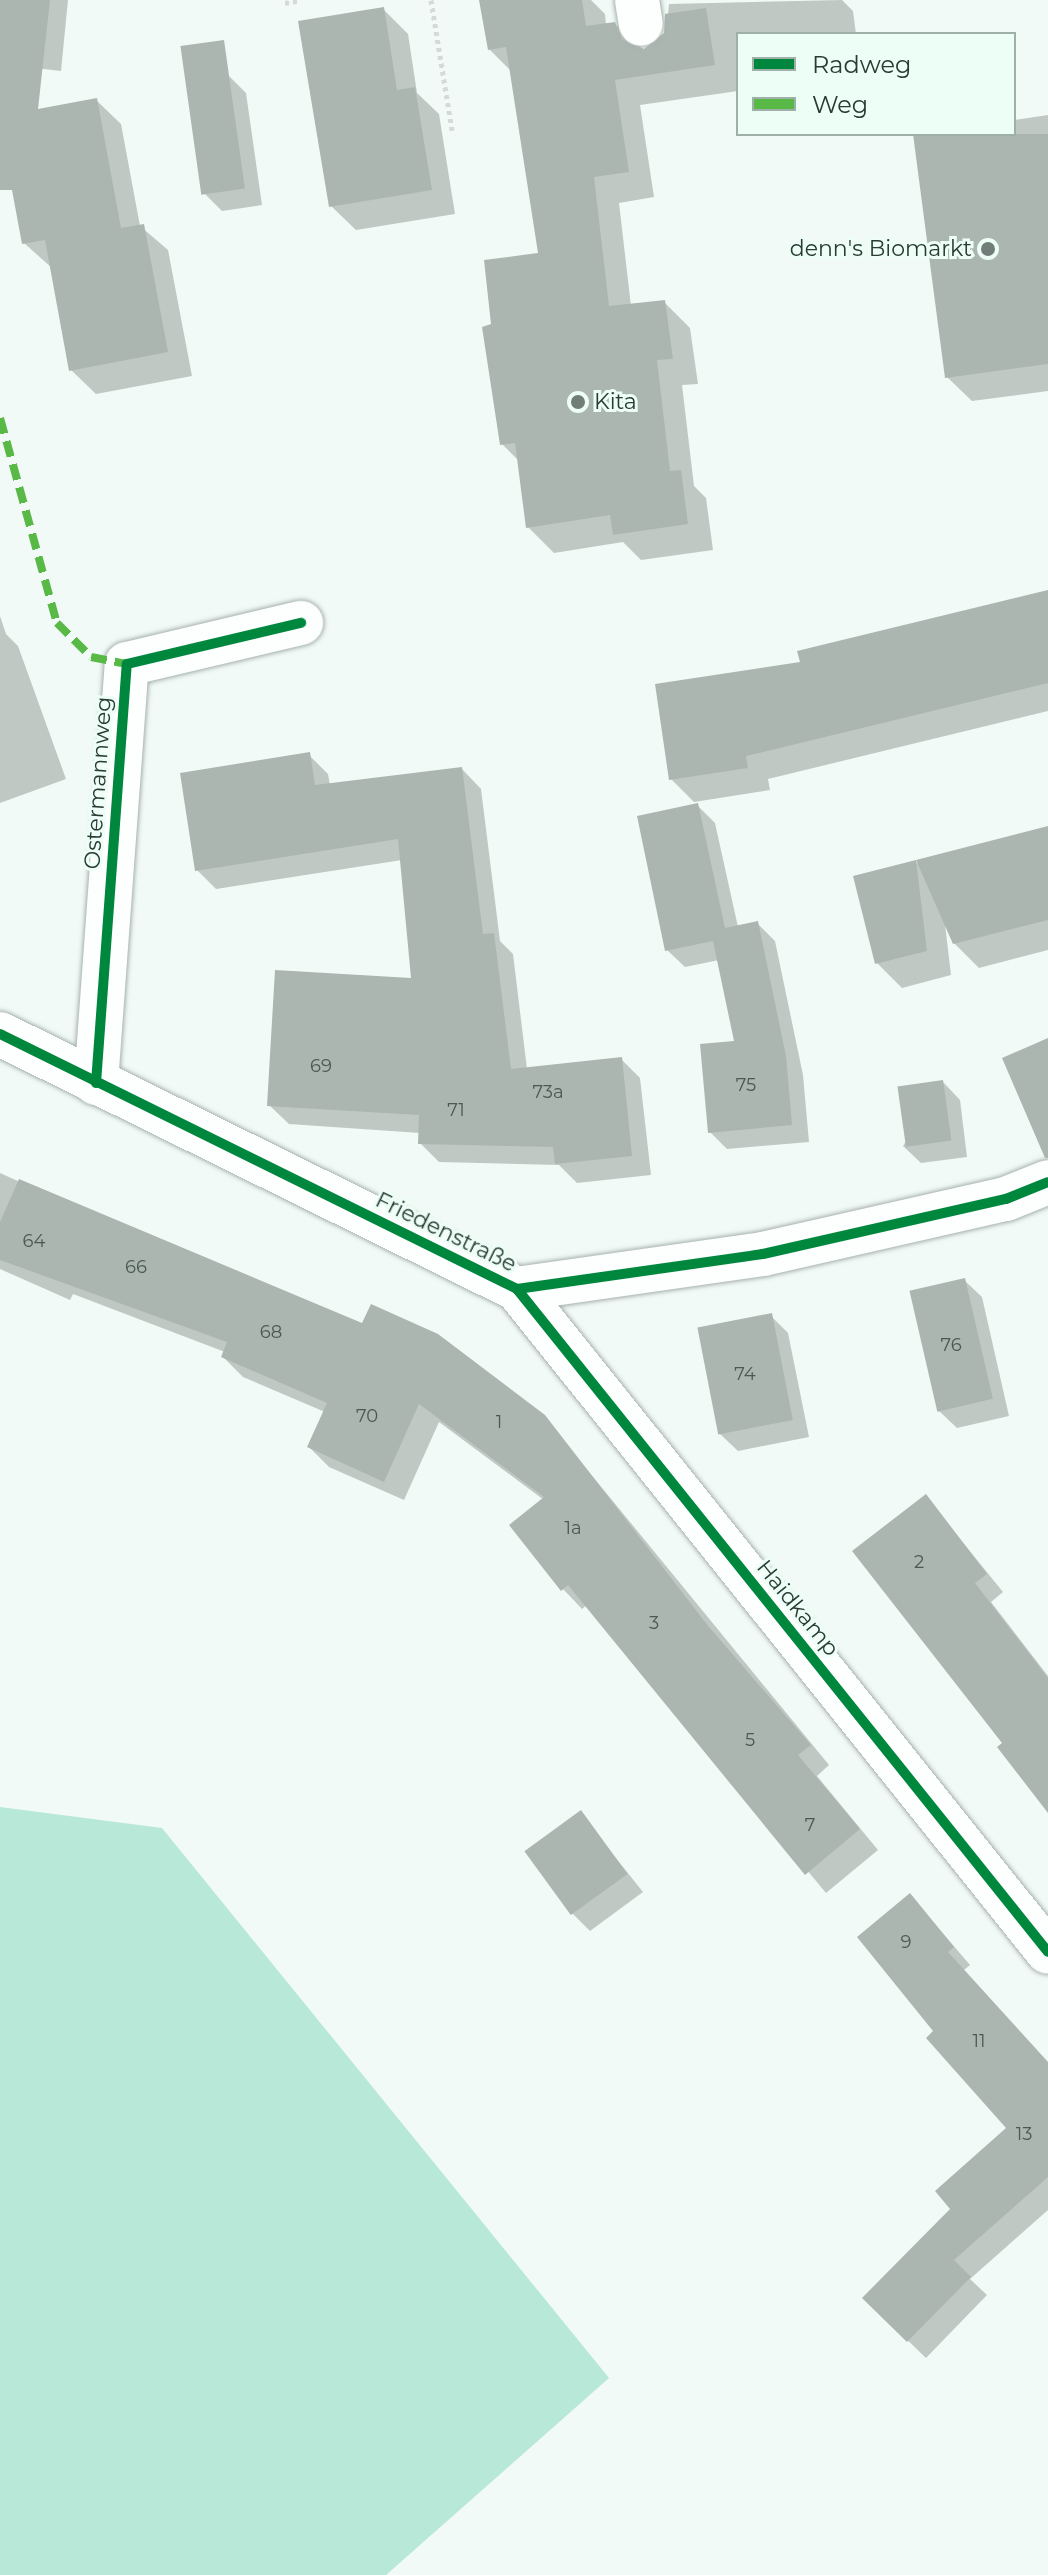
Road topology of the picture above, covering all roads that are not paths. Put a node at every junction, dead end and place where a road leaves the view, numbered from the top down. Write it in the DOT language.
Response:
graph roads {
  1 [pos="301,623"];
  2 [pos="0,1034"];
  3 [pos="96,1083"];
  4 [pos="1048,1182"];
  5 [pos="517,1289"];
  6 [pos="1048,1952"];
  1 -- 3 [label="street, Ostermannweg"];
  2 -- 3 [label="street, Friedenstraße"];
  3 -- 5 [label="street, Friedenstraße"];
  4 -- 5 [label="street, Friedenstraße"];
  5 -- 6 [label="street, Haidkamp"];
}
